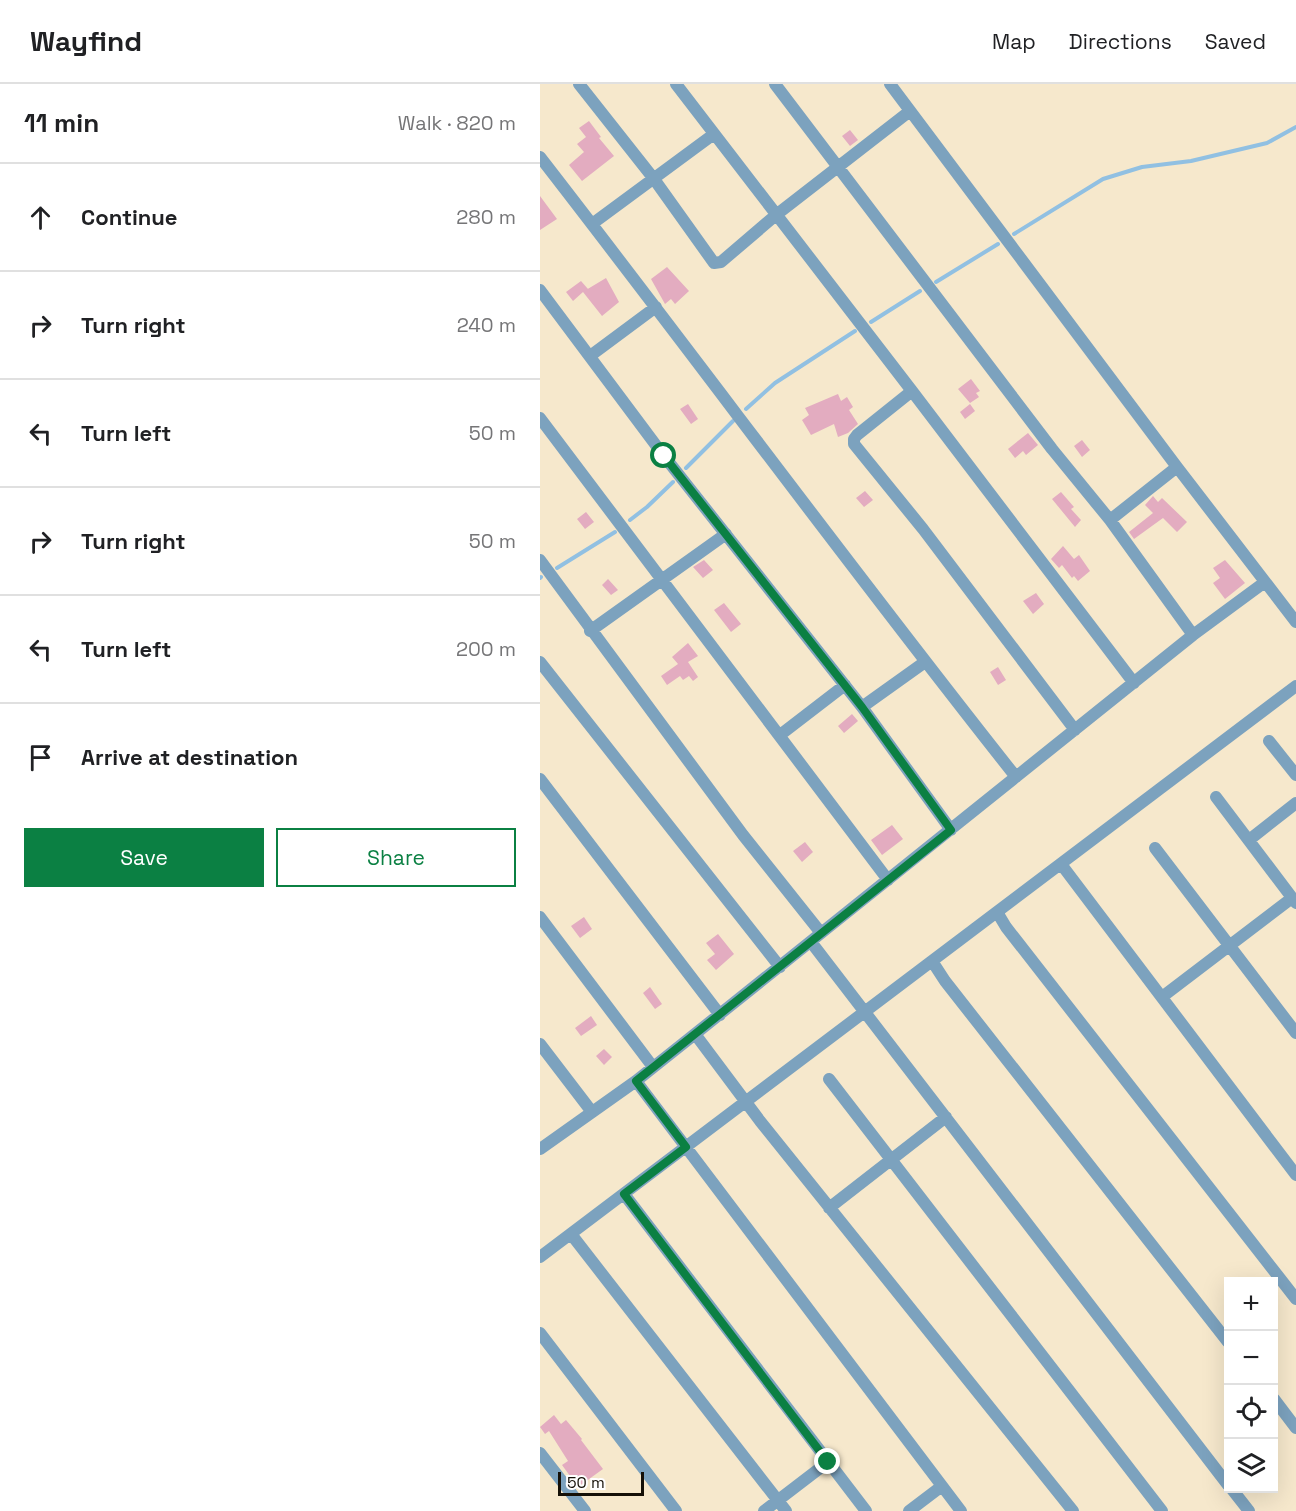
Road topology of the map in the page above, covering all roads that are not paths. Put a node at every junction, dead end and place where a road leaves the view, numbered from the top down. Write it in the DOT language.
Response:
graph roads {
  1 [pos="676,84"];
  2 [pos="775,84"];
  3 [pos="890,84"];
  4 [pos="584,86"];
  5 [pos="910,111"];
  6 [pos="714,134"];
  7 [pos="540,157"];
  8 [pos="837,167"];
  9 [pos="654,179"];
  10 [pos="776,214"];
  11 [pos="592,224"];
  12 [pos="540,290"];
  13 [pos="656,307"];
  14 [pos="590,357"];
  15 [pos="912,391"];
  16 [pos="540,418"];
  17 [pos="1177,467"];
  18 [pos="1110,520"];
  19 [pos="726,534"];
  20 [pos="540,560"];
  21 [pos="663,580"];
  22 [pos="1265,582"];
  23 [pos="1296,622"];
  24 [pos="590,631"];
  25 [pos="1193,635"];
  26 [pos="540,662"];
  27 [pos="925,662"];
  28 [pos="1134,683"];
  29 [pos="845,685"];
  30 [pos="1296,686"];
  31 [pos="862,707"];
  32 [pos="1075,730"];
  33 [pos="780,735"];
  34 [pos="1269,741"];
  35 [pos="1296,775"];
  36 [pos="1016,777"];
  37 [pos="540,779"];
  38 [pos="1216,797"];
  39 [pos="1296,803"];
  40 [pos="951,830"];
  41 [pos="1249,840"];
  42 [pos="1155,848"];
  43 [pos="1061,864"];
  44 [pos="888,880"];
  45 [pos="1294,901"];
  46 [pos="997,912"];
  47 [pos="540,917"];
  48 [pos="821,933"];
  49 [pos="811,942"];
  50 [pos="1229,946"];
  51 [pos="932,961"];
  52 [pos="780,967"];
  53 [pos="1162,998"];
  54 [pos="865,1012"];
  55 [pos="720,1015"];
  56 [pos="1296,1033"];
  57 [pos="695,1034"];
  58 [pos="540,1044"];
  59 [pos="653,1067"];
  60 [pos="829,1079"];
  61 [pos="636,1081"];
  62 [pos="746,1102"];
  63 [pos="592,1112"];
  64 [pos="946,1117"];
  65 [pos="686,1147"];
  66 [pos="540,1149"];
  67 [pos="891,1160"];
  68 [pos="1296,1175"];
  69 [pos="624,1194"];
  70 [pos="829,1208"];
  71 [pos="571,1234"];
  72 [pos="540,1257"];
  73 [pos="1296,1299"];
  74 [pos="540,1333"];
  75 [pos="1224,1337"];
  76 [pos="1278,1405"];
  77 [pos="1296,1428"];
  78 [pos="540,1453"];
  79 [pos="828,1462"];
  80 [pos="1224,1480"];
  81 [pos="942,1486"];
  82 [pos="1236,1493"];
  83 [pos="778,1500"];
  84 [pos="585,1511"];
  85 [pos="676,1511"];
  86 [pos="764,1511"];
  87 [pos="786,1511"];
  88 [pos="866,1511"];
  89 [pos="909,1511"];
  90 [pos="961,1511"];
  91 [pos="1073,1511"];
  92 [pos="1162,1511"];
  93 [pos="1249,1511"];
  1 -- 6 [label="street"];
  2 -- 8 [label="street"];
  3 -- 5 [label="street"];
  4 -- 9 [label="street"];
  5 -- 8 [label="street"];
  5 -- 17 [label="street"];
  6 -- 9 [label="street"];
  6 -- 10 [label="street"];
  7 -- 11 [label="street"];
  8 -- 10 [label="street"];
  8 -- 18 [label="street"];
  9 -- 10 [label="street"];
  9 -- 11 [label="street"];
  10 -- 15 [label="street"];
  11 -- 13 [label="street"];
  12 -- 14 [label="street"];
  13 -- 14 [label="street"];
  13 -- 27 [label="street"];
  14 -- 19 [label="street"];
  15 -- 28 [label="street"];
  15 -- 32 [label="street"];
  16 -- 21 [label="street"];
  17 -- 18 [label="street"];
  17 -- 22 [label="street"];
  18 -- 25 [label="street"];
  19 -- 21 [label="street"];
  19 -- 29 [label="street"];
  20 -- 24 [label="street"];
  21 -- 24 [label="street"];
  21 -- 33 [label="street"];
  22 -- 23 [label="street"];
  22 -- 25 [label="street"];
  24 -- 48 [label="street"];
  25 -- 28 [label="street"];
  26 -- 52 [label="street"];
  27 -- 31 [label="street"];
  27 -- 36 [label="street"];
  28 -- 32 [label="street"];
  29 -- 31 [label="street"];
  29 -- 33 [label="street"];
  30 -- 43 [label="street"];
  31 -- 40 [label="street"];
  32 -- 36 [label="street"];
  33 -- 44 [label="street"];
  34 -- 35 [label="street"];
  36 -- 40 [label="street"];
  37 -- 55 [label="street"];
  38 -- 41 [label="street"];
  39 -- 41 [label="street"];
  40 -- 44 [label="street"];
  41 -- 45 [label="street"];
  42 -- 50 [label="street"];
  43 -- 46 [label="street"];
  43 -- 53 [label="street"];
  44 -- 48 [label="street"];
  45 -- 50 [label="street"];
  46 -- 51 [label="street"];
  46 -- 73 [label="street"];
  47 -- 59 [label="street"];
  48 -- 49 [label="street"];
  49 -- 52 [label="street"];
  49 -- 54 [label="street"];
  50 -- 53 [label="street"];
  50 -- 56 [label="street"];
  51 -- 54 [label="street"];
  51 -- 75 [label="street"];
  52 -- 55 [label="street"];
  53 -- 68 [label="street"];
  54 -- 62 [label="street"];
  54 -- 64 [label="street"];
  55 -- 57 [label="street"];
  57 -- 59 [label="street"];
  57 -- 62 [label="street"];
  58 -- 63 [label="street"];
  59 -- 61 [label="street"];
  60 -- 67 [label="street"];
  61 -- 63 [label="street"];
  61 -- 65 [label="street"];
  62 -- 65 [label="street"];
  62 -- 70 [label="street"];
  63 -- 66 [label="street"];
  64 -- 67 [label="street"];
  64 -- 80 [label="street"];
  65 -- 69 [label="street"];
  65 -- 81 [label="street"];
  67 -- 70 [label="street"];
  67 -- 92 [label="street"];
  69 -- 71 [label="street"];
  69 -- 79 [label="street"];
  70 -- 91 [label="street"];
  71 -- 72 [label="street"];
  71 -- 83 [label="street"];
  74 -- 85 [label="street"];
  76 -- 77 [label="street"];
  78 -- 84 [label="street"];
  79 -- 83 [label="street"];
  79 -- 88 [label="street"];
  81 -- 89 [label="street"];
  81 -- 90 [label="street"];
  82 -- 93 [label="street"];
  83 -- 86 [label="street"];
  83 -- 87 [label="street"];
}
